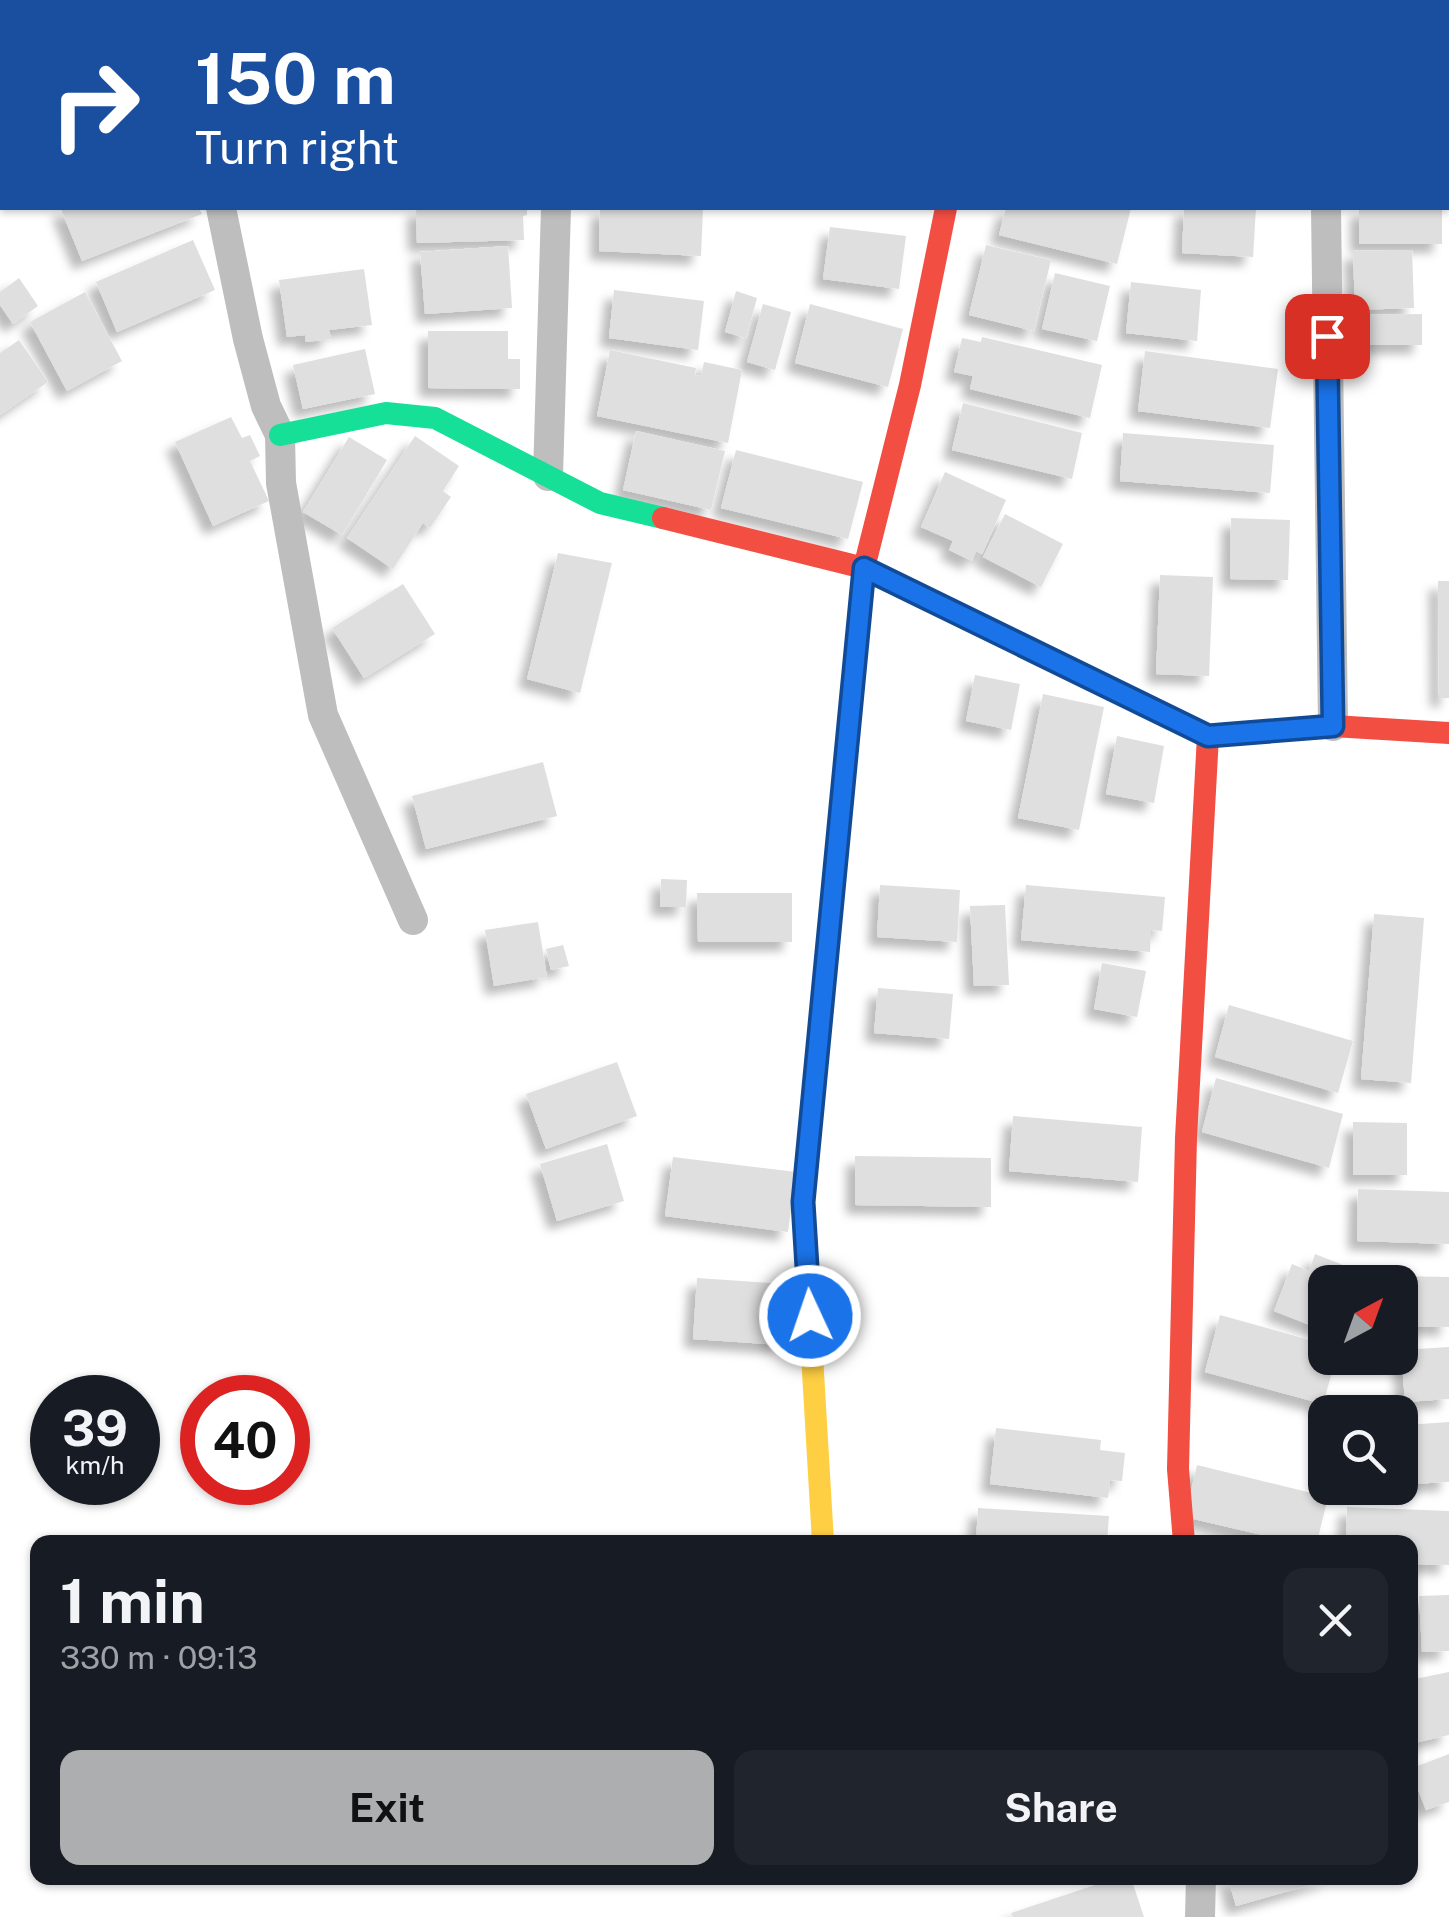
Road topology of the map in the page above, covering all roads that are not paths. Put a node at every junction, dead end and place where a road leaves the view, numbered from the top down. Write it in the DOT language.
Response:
graph roads {
  1 [pos="221,210"];
  2 [pos="556,210"];
  3 [pos="946,210"];
  4 [pos="1326,210"];
  5 [pos="280,435"];
  6 [pos="548,476"];
  7 [pos="864,568"];
  8 [pos="1333,726"];
  9 [pos="1449,733"];
  10 [pos="1208,736"];
  11 [pos="412,920"];
  12 [pos="823,1535"];
  13 [pos="1183,1535"];
  14 [pos="1201,1885"];
  15 [pos="1200,1917"];
  1 -- 5 [label="street"];
  2 -- 6 [label="street"];
  3 -- 7 [label="street"];
  4 -- 8 [label="street"];
  5 -- 6 [label="street"];
  5 -- 11 [label="street"];
  6 -- 7 [label="street"];
  7 -- 10 [label="street"];
  7 -- 12 [label="street"];
  8 -- 9 [label="street"];
  8 -- 10 [label="street"];
  10 -- 13 [label="street"];
  14 -- 15 [label="street"];
}
